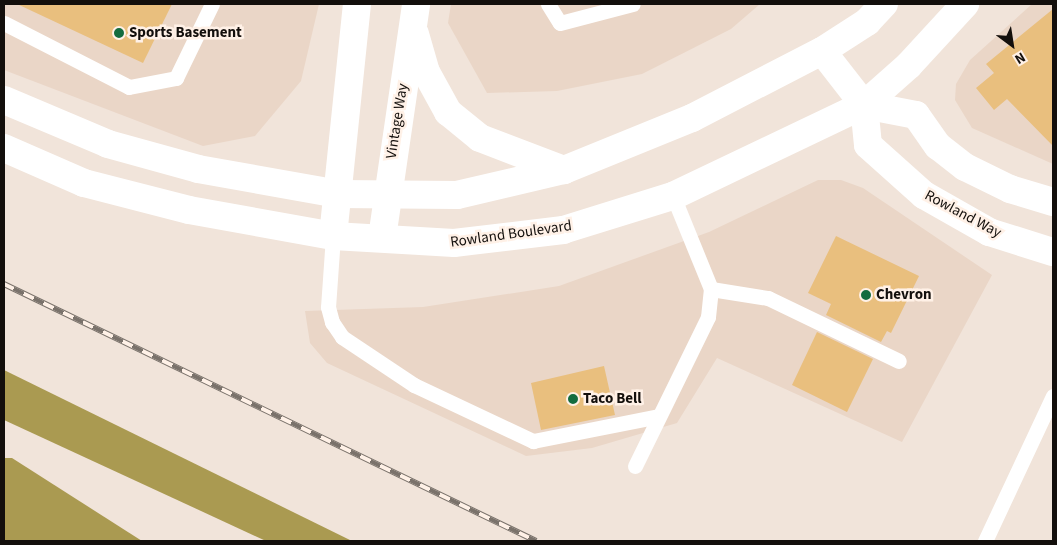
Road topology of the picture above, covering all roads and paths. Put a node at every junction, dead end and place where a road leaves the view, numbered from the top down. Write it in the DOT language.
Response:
graph roads {
  1 [pos="212,4"];
  2 [pos="357,4"];
  3 [pos="548,4"];
  4 [pos="633,4"];
  5 [pos="884,4"];
  6 [pos="965,4"];
  7 [pos="414,14"];
  8 [pos="4,24"];
  9 [pos="822,51"];
  10 [pos="4,100"];
  11 [pos="864,105"];
  12 [pos="4,148"];
  13 [pos="564,170"];
  14 [pos="338,194"];
  15 [pos="385,196"];
  16 [pos="673,196"];
  17 [pos="1053,202"];
  18 [pos="333,236"];
  19 [pos="382,238"];
  20 [pos="1053,252"];
  21 [pos="711,289"];
  22 [pos="899,361"];
  23 [pos="1053,396"];
  24 [pos="659,416"];
  25 [pos="635,466"];
  26 [pos="985,541"];
  1 -- 8 [label="lane"];
  2 -- 14 [label="street"];
  3 -- 4 [label="lane"];
  5 -- 9 [label="street"];
  6 -- 11 [label="street, Rowland Boulevard"];
  7 -- 13 [label="street"];
  7 -- 15 [label="street, Vintage Way"];
  9 -- 11 [label="street"];
  9 -- 13 [label="street"];
  10 -- 14 [label="street"];
  11 -- 16 [label="street, Rowland Boulevard"];
  11 -- 17 [label="street"];
  11 -- 20 [label="street, Rowland Way"];
  12 -- 18 [label="street, Rowland Boulevard"];
  13 -- 15 [label="street"];
  14 -- 15 [label="street"];
  14 -- 18 [label="street"];
  15 -- 19 [label="street, Vintage Way"];
  16 -- 19 [label="street, Rowland Boulevard"];
  16 -- 21 [label="lane"];
  18 -- 19 [label="street, Rowland Boulevard"];
  18 -- 24 [label="lane"];
  21 -- 22 [label="lane"];
  21 -- 24 [label="lane"];
  23 -- 26 [label="lane"];
  24 -- 25 [label="lane"];
}
